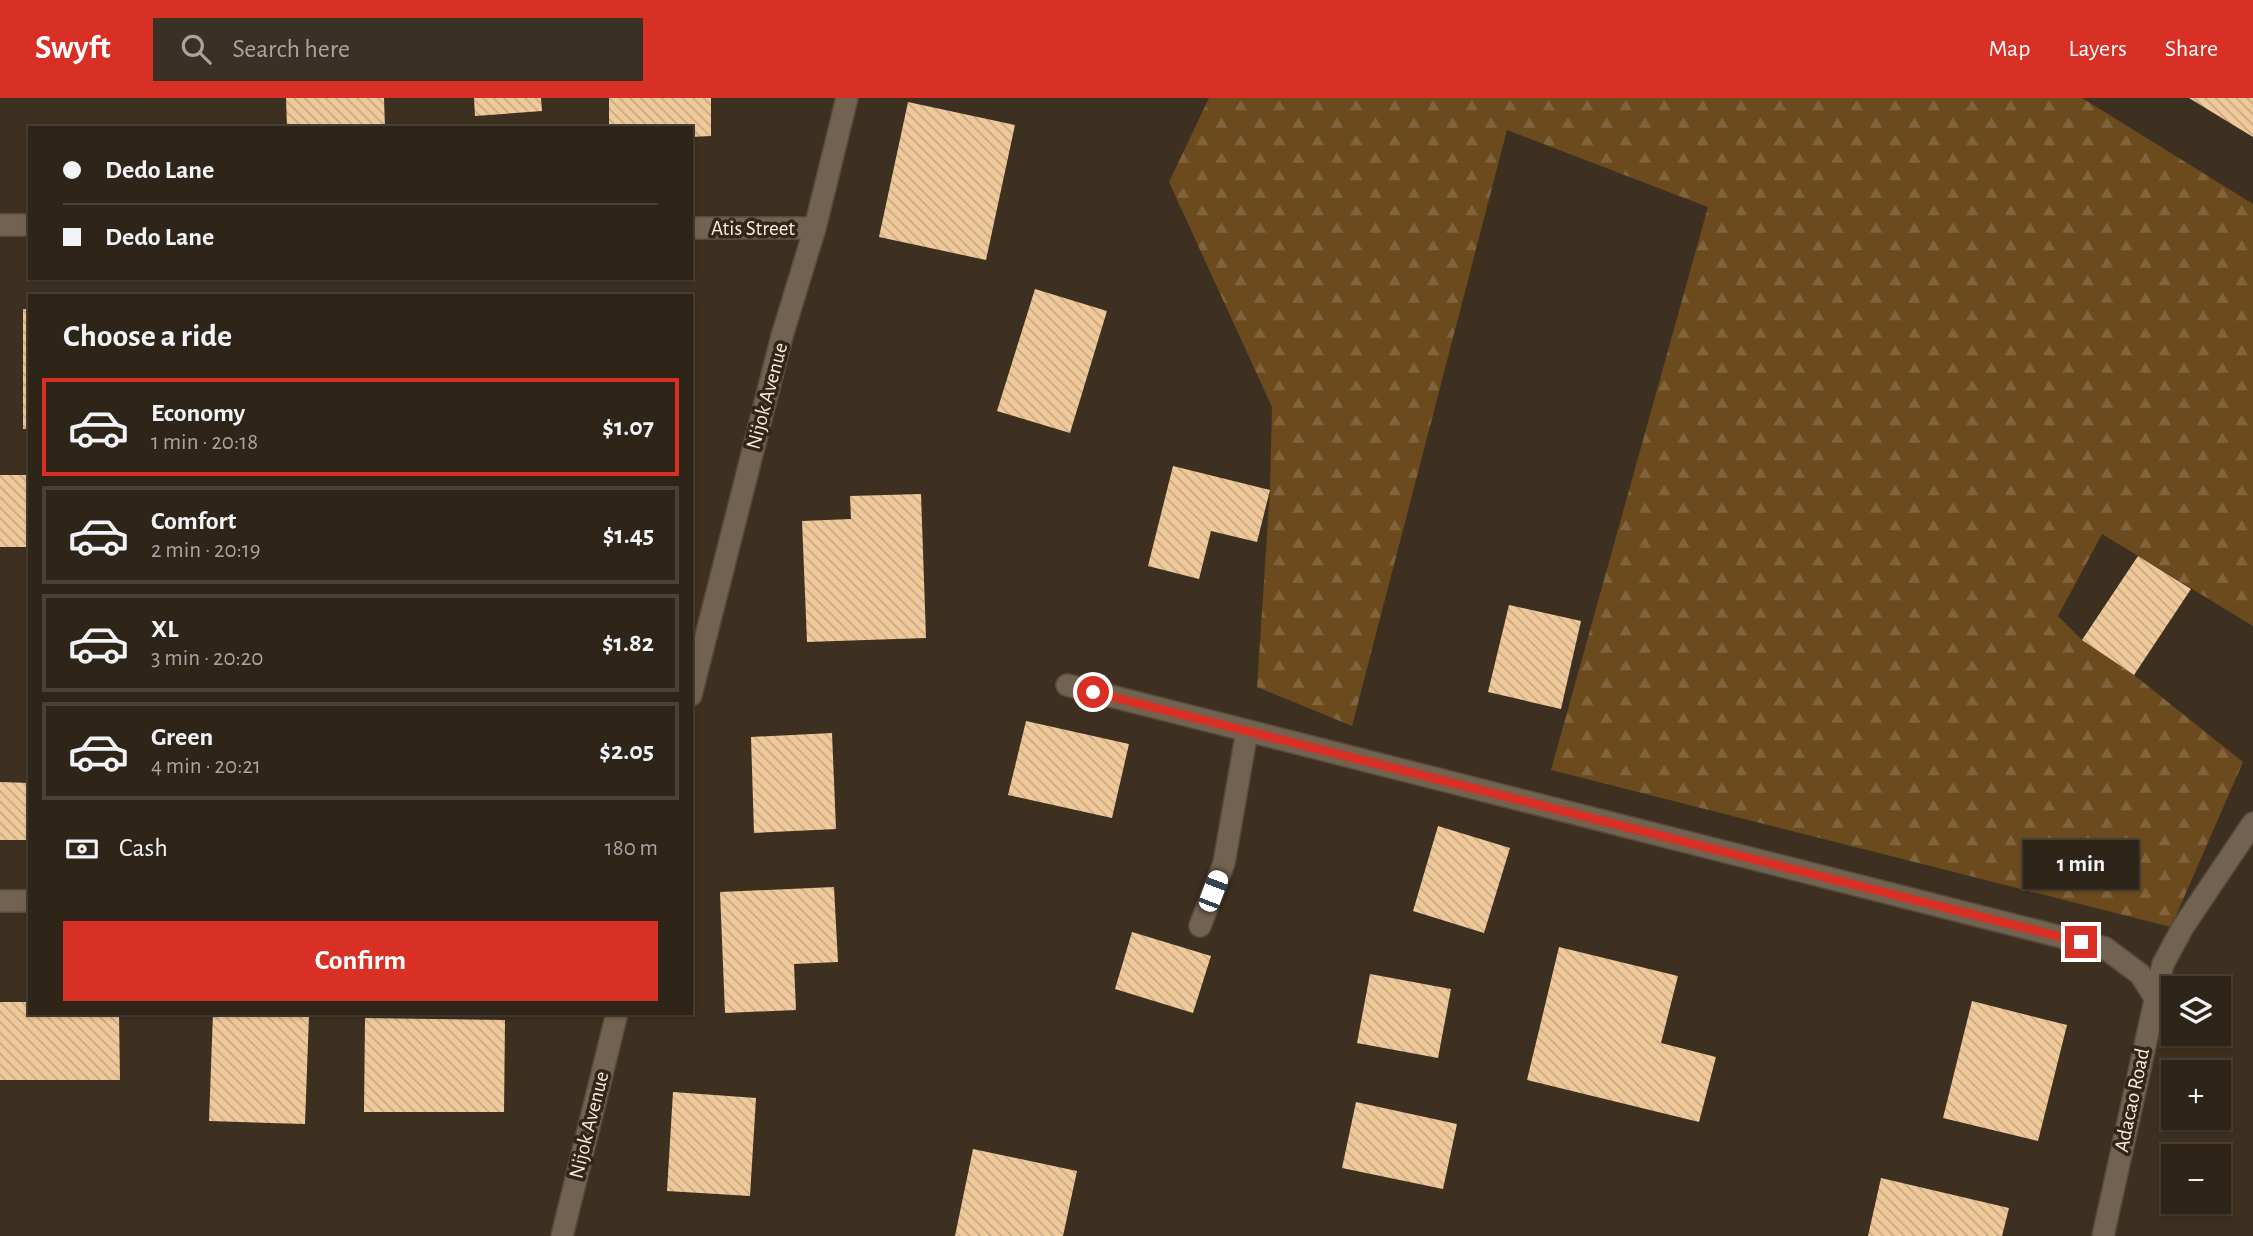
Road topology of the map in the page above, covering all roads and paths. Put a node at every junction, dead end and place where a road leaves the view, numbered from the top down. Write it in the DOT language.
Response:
graph roads {
  1 [pos="847,98"];
  2 [pos="0,225"];
  3 [pos="28,225"];
  4 [pos="693,228"];
  5 [pos="815,228"];
  6 [pos="1067,685"];
  7 [pos="693,687"];
  8 [pos="1247,730"];
  9 [pos="2253,823"];
  10 [pos="2245,843"];
  11 [pos="0,901"];
  12 [pos="28,901"];
  13 [pos="1200,926"];
  14 [pos="2154,996"];
  15 [pos="617,1015"];
  16 [pos="562,1236"];
  17 [pos="2103,1236"];
  1 -- 5 [label="street, Nijok Avenue"];
  2 -- 3 [label="street"];
  4 -- 5 [label="street, Atis Street"];
  5 -- 7 [label="street, Nijok Avenue"];
  6 -- 8 [label="street"];
  8 -- 13 [label="street"];
  8 -- 14 [label="street"];
  9 -- 10 [label="street, Adacao Road"];
  10 -- 14 [label="street, Adacao Road"];
  11 -- 12 [label="street"];
  14 -- 17 [label="street, Adacao Road"];
  15 -- 16 [label="street, Nijok Avenue"];
}
